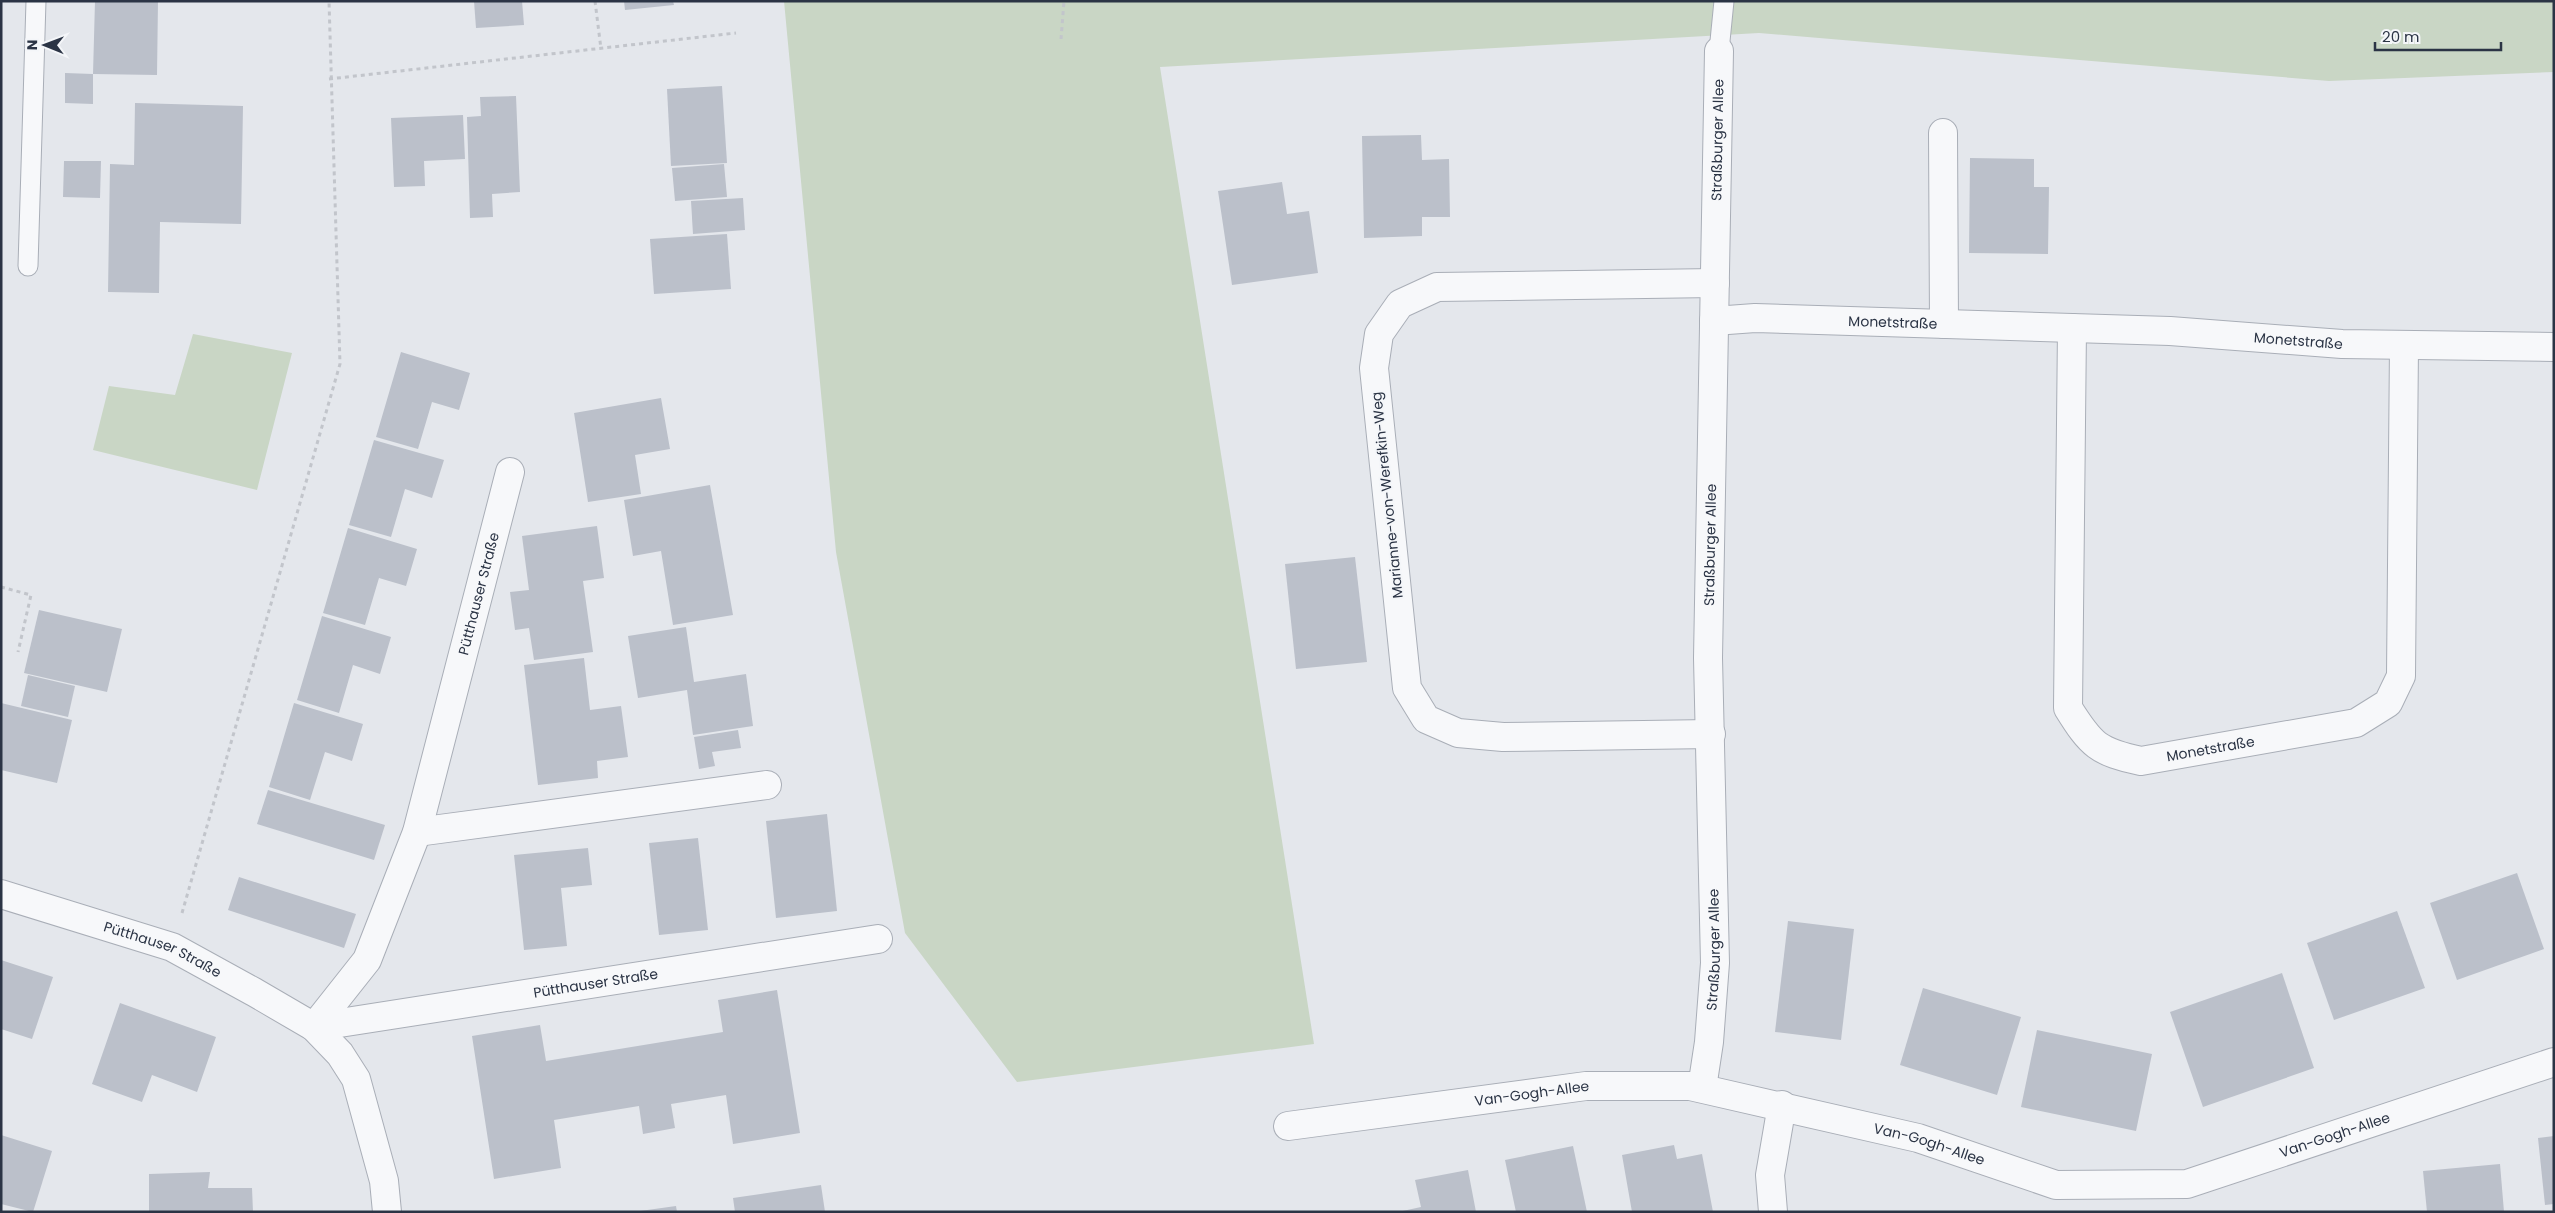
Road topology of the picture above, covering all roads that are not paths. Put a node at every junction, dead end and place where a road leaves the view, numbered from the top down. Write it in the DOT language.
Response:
graph roads {
  1 [pos="36,1"];
  2 [pos="1724,1"];
  3 [pos="1719,51"];
  4 [pos="1943,133"];
  5 [pos="28,266"];
  6 [pos="1715,283"];
  7 [pos="1714,321"];
  8 [pos="1944,324"];
  9 [pos="2072,328"];
  10 [pos="2404,345"];
  11 [pos="2554,347"];
  12 [pos="510,472"];
  13 [pos="1711,734"];
  14 [pos="767,785"];
  15 [pos="418,832"];
  16 [pos="1,894"];
  17 [pos="878,939"];
  18 [pos="314,1027"];
  19 [pos="2554,1062"];
  20 [pos="1702,1088"];
  21 [pos="1782,1105"];
  22 [pos="1288,1126"];
  23 [pos="386,1212"];
  24 [pos="1773,1212"];
  1 -- 5 [label="lane"];
  2 -- 3 [label="lane, Straßburger Allee"];
  3 -- 6 [label="street, Straßburger Allee"];
  4 -- 8 [label="street"];
  6 -- 7 [label="street, Straßburger Allee"];
  6 -- 13 [label="street, Marianne-von-Werefkin-Weg"];
  7 -- 8 [label="street, Monetstraße"];
  7 -- 13 [label="street, Straßburger Allee"];
  8 -- 9 [label="street, Monetstraße"];
  9 -- 10 [label="street, Monetstraße"];
  9 -- 10 [label="street, Monetstraße"];
  10 -- 11 [label="street, Monetstraße"];
  12 -- 15 [label="street, Pütthauser Straße"];
  13 -- 20 [label="street, Straßburger Allee"];
  14 -- 15 [label="street"];
  15 -- 18 [label="street, Pütthauser Straße"];
  16 -- 18 [label="street, Pütthauser Straße"];
  17 -- 18 [label="street, Pütthauser Straße"];
  18 -- 23 [label="street, Pütthauser Straße"];
  19 -- 21 [label="street, Van-Gogh-Allee"];
  20 -- 21 [label="street, Van-Gogh-Allee"];
  20 -- 22 [label="street, Van-Gogh-Allee"];
  21 -- 24 [label="street"];
}
